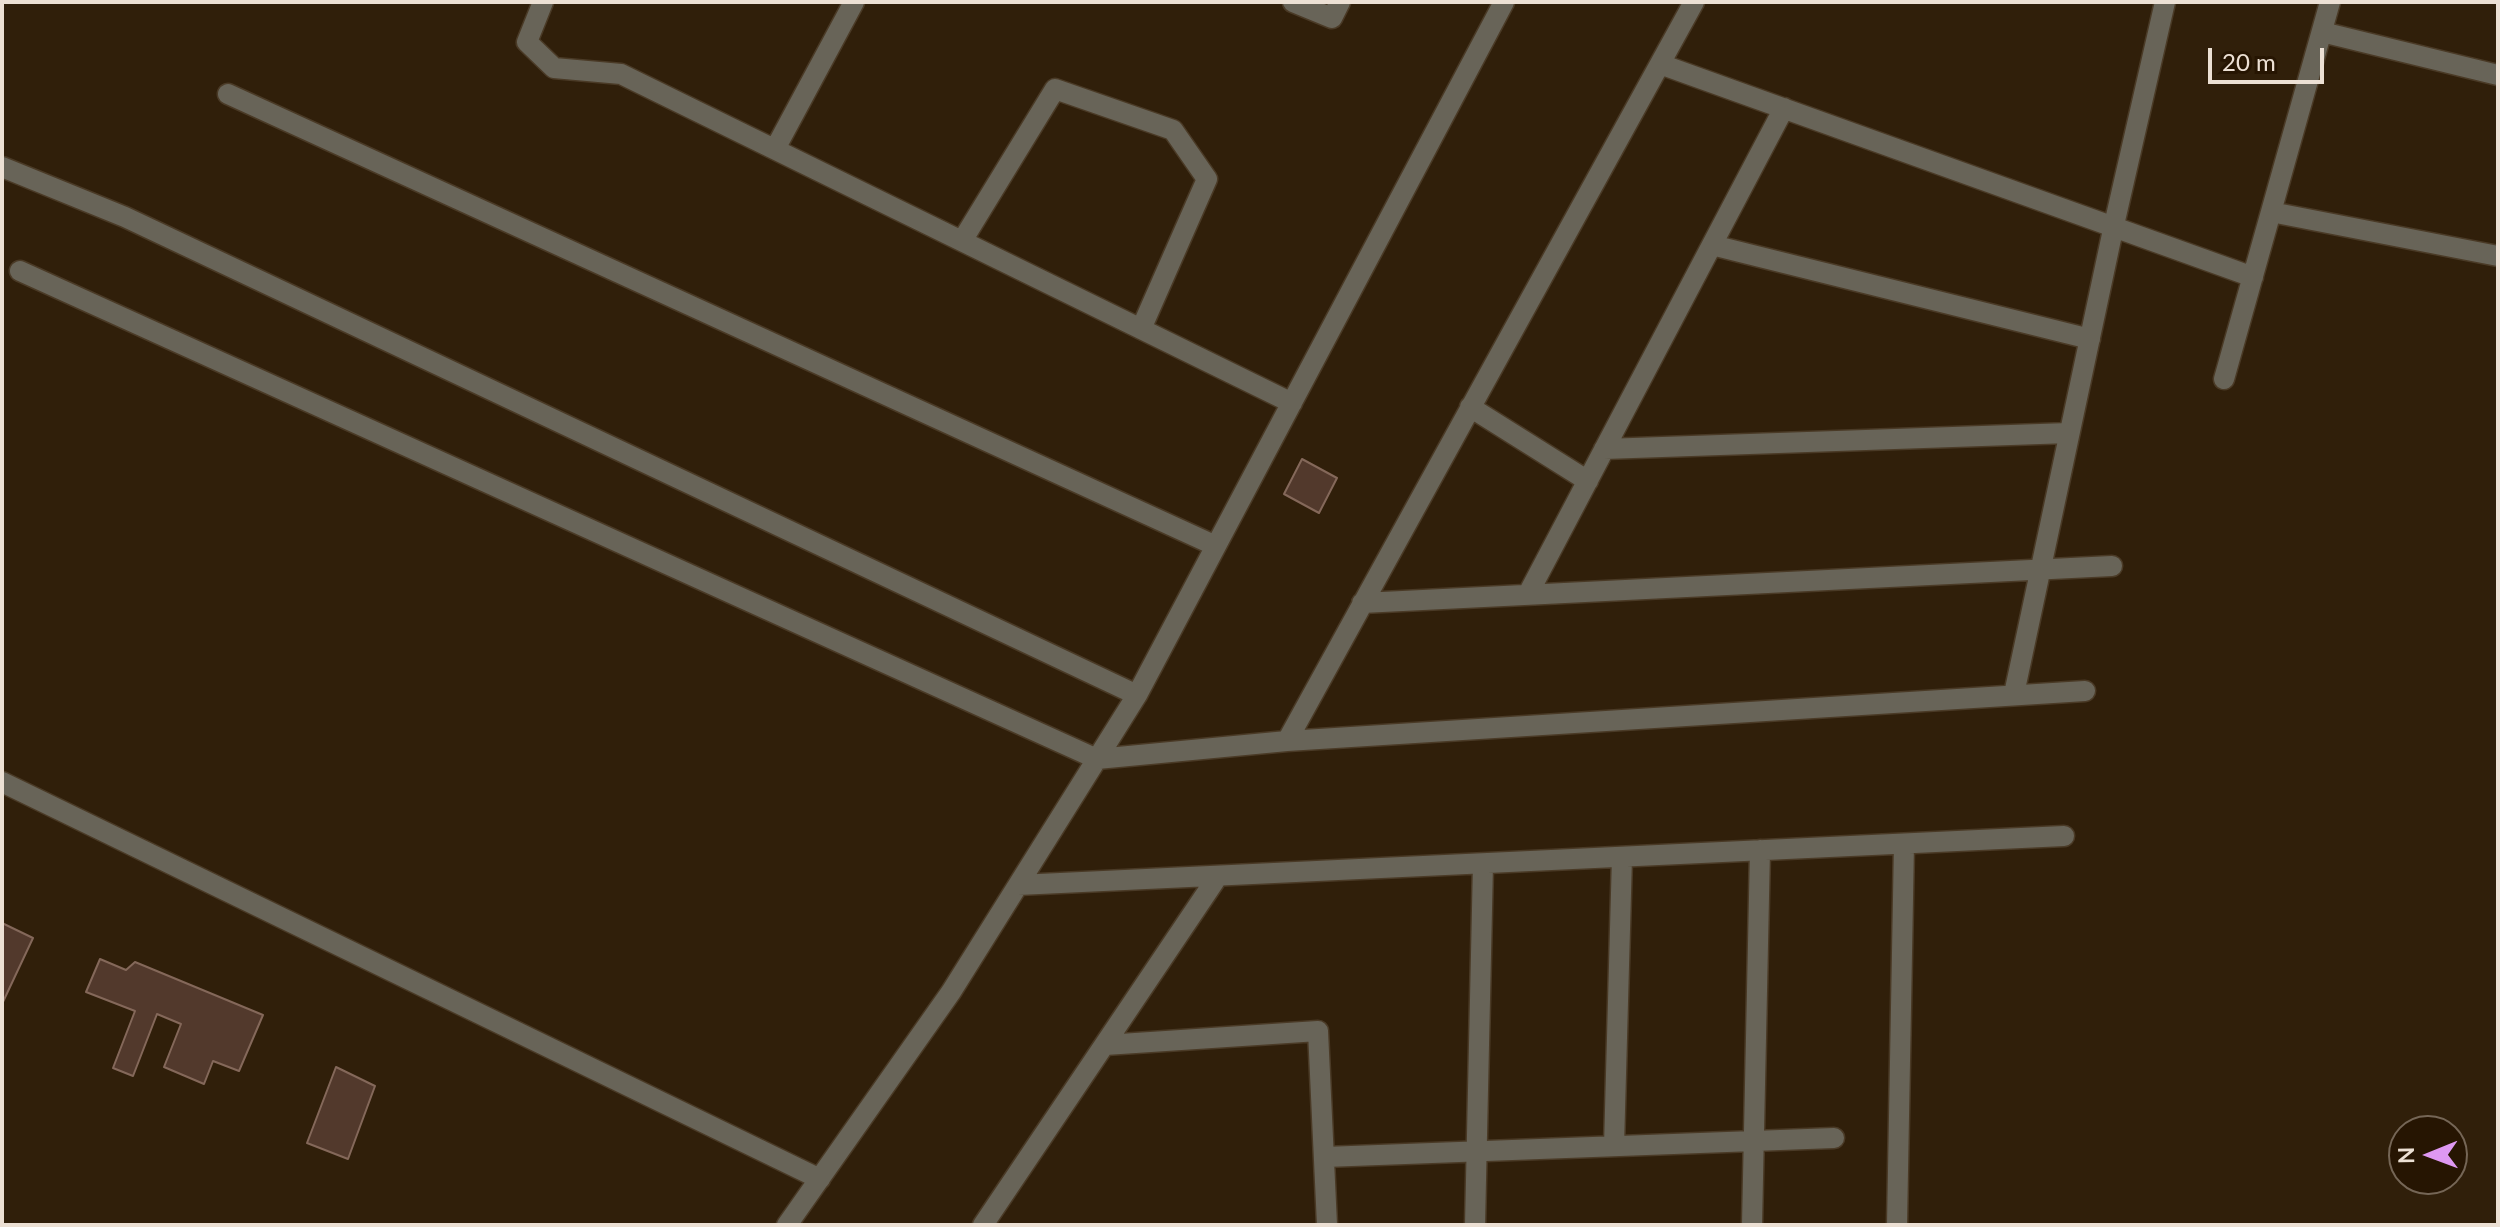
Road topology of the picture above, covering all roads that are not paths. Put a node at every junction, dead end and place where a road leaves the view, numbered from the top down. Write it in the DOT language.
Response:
graph roads {
  1 [pos="543,2"];
  2 [pos="854,2"];
  3 [pos="1293,2"];
  4 [pos="1340,2"];
  5 [pos="1504,2"];
  6 [pos="1694,2"];
  7 [pos="2165,2"];
  8 [pos="2330,2"];
  9 [pos="2322,32"];
  10 [pos="1660,64"];
  11 [pos="2498,75"];
  12 [pos="228,94"];
  13 [pos="1784,108"];
  14 [pos="775,149"];
  15 [pos="2,167"];
  16 [pos="2271,212"];
  17 [pos="2114,225"];
  18 [pos="962,241"];
  19 [pos="1712,245"];
  20 [pos="2498,256"];
  21 [pos="20,271"];
  22 [pos="2253,277"];
  23 [pos="1141,329"];
  24 [pos="2090,339"];
  25 [pos="2224,379"];
  26 [pos="1292,403"];
  27 [pos="1470,407"];
  28 [pos="2069,433"];
  29 [pos="1604,449"];
  30 [pos="1588,481"];
  31 [pos="1216,546"];
  32 [pos="2112,566"];
  33 [pos="2040,569"];
  34 [pos="1528,594"];
  35 [pos="1362,603"];
  36 [pos="2085,691"];
  37 [pos="2014,694"];
  38 [pos="1137,695"];
  39 [pos="1287,741"];
  40 [pos="1097,759"];
  41 [pos="2,782"];
  42 [pos="2064,836"];
  43 [pos="1904,844"];
  44 [pos="1760,850"];
  45 [pos="1622,857"];
  46 [pos="1483,864"];
  47 [pos="1218,876"];
  48 [pos="1018,885"];
  49 [pos="1105,1045"];
  50 [pos="1834,1138"];
  51 [pos="1754,1141"];
  52 [pos="1614,1146"];
  53 [pos="1476,1152"];
  54 [pos="1325,1157"];
  55 [pos="820,1179"];
  56 [pos="787,1225"];
  57 [pos="983,1225"];
  58 [pos="1327,1225"];
  59 [pos="1475,1225"];
  60 [pos="1752,1225"];
  61 [pos="1897,1225"];
  1 -- 14 [label="street"];
  2 -- 14 [label="street"];
  3 -- 4 [label="street"];
  5 -- 26 [label="street"];
  6 -- 10 [label="street"];
  7 -- 17 [label="street"];
  8 -- 9 [label="street"];
  9 -- 11 [label="street"];
  9 -- 16 [label="street"];
  10 -- 13 [label="street"];
  10 -- 27 [label="street"];
  12 -- 31 [label="street"];
  13 -- 17 [label="street"];
  13 -- 19 [label="street"];
  14 -- 18 [label="street"];
  15 -- 38 [label="street"];
  16 -- 20 [label="street"];
  16 -- 22 [label="street"];
  17 -- 22 [label="street"];
  17 -- 24 [label="street"];
  18 -- 23 [label="street"];
  18 -- 23 [label="street"];
  19 -- 24 [label="street"];
  19 -- 29 [label="street"];
  21 -- 40 [label="street"];
  22 -- 25 [label="street"];
  23 -- 26 [label="street"];
  24 -- 28 [label="street"];
  26 -- 31 [label="street"];
  27 -- 30 [label="street"];
  27 -- 35 [label="street"];
  28 -- 29 [label="street"];
  28 -- 33 [label="street"];
  29 -- 30 [label="street"];
  30 -- 34 [label="street"];
  31 -- 38 [label="street"];
  32 -- 33 [label="street"];
  33 -- 34 [label="street"];
  33 -- 37 [label="street"];
  34 -- 35 [label="street"];
  35 -- 39 [label="street"];
  36 -- 37 [label="street"];
  37 -- 39 [label="street"];
  38 -- 40 [label="street"];
  39 -- 40 [label="street"];
  40 -- 48 [label="street"];
  41 -- 55 [label="street"];
  42 -- 43 [label="street"];
  43 -- 44 [label="street"];
  43 -- 61 [label="street"];
  44 -- 45 [label="street"];
  44 -- 51 [label="street"];
  45 -- 46 [label="street"];
  45 -- 52 [label="street"];
  46 -- 47 [label="street"];
  46 -- 53 [label="street"];
  47 -- 48 [label="street"];
  47 -- 49 [label="street"];
  48 -- 55 [label="street"];
  49 -- 54 [label="street"];
  49 -- 57 [label="street"];
  50 -- 51 [label="street"];
  51 -- 52 [label="street"];
  51 -- 60 [label="street"];
  52 -- 53 [label="street"];
  53 -- 54 [label="street"];
  53 -- 59 [label="street"];
  54 -- 58 [label="street"];
  55 -- 56 [label="street"];
}
